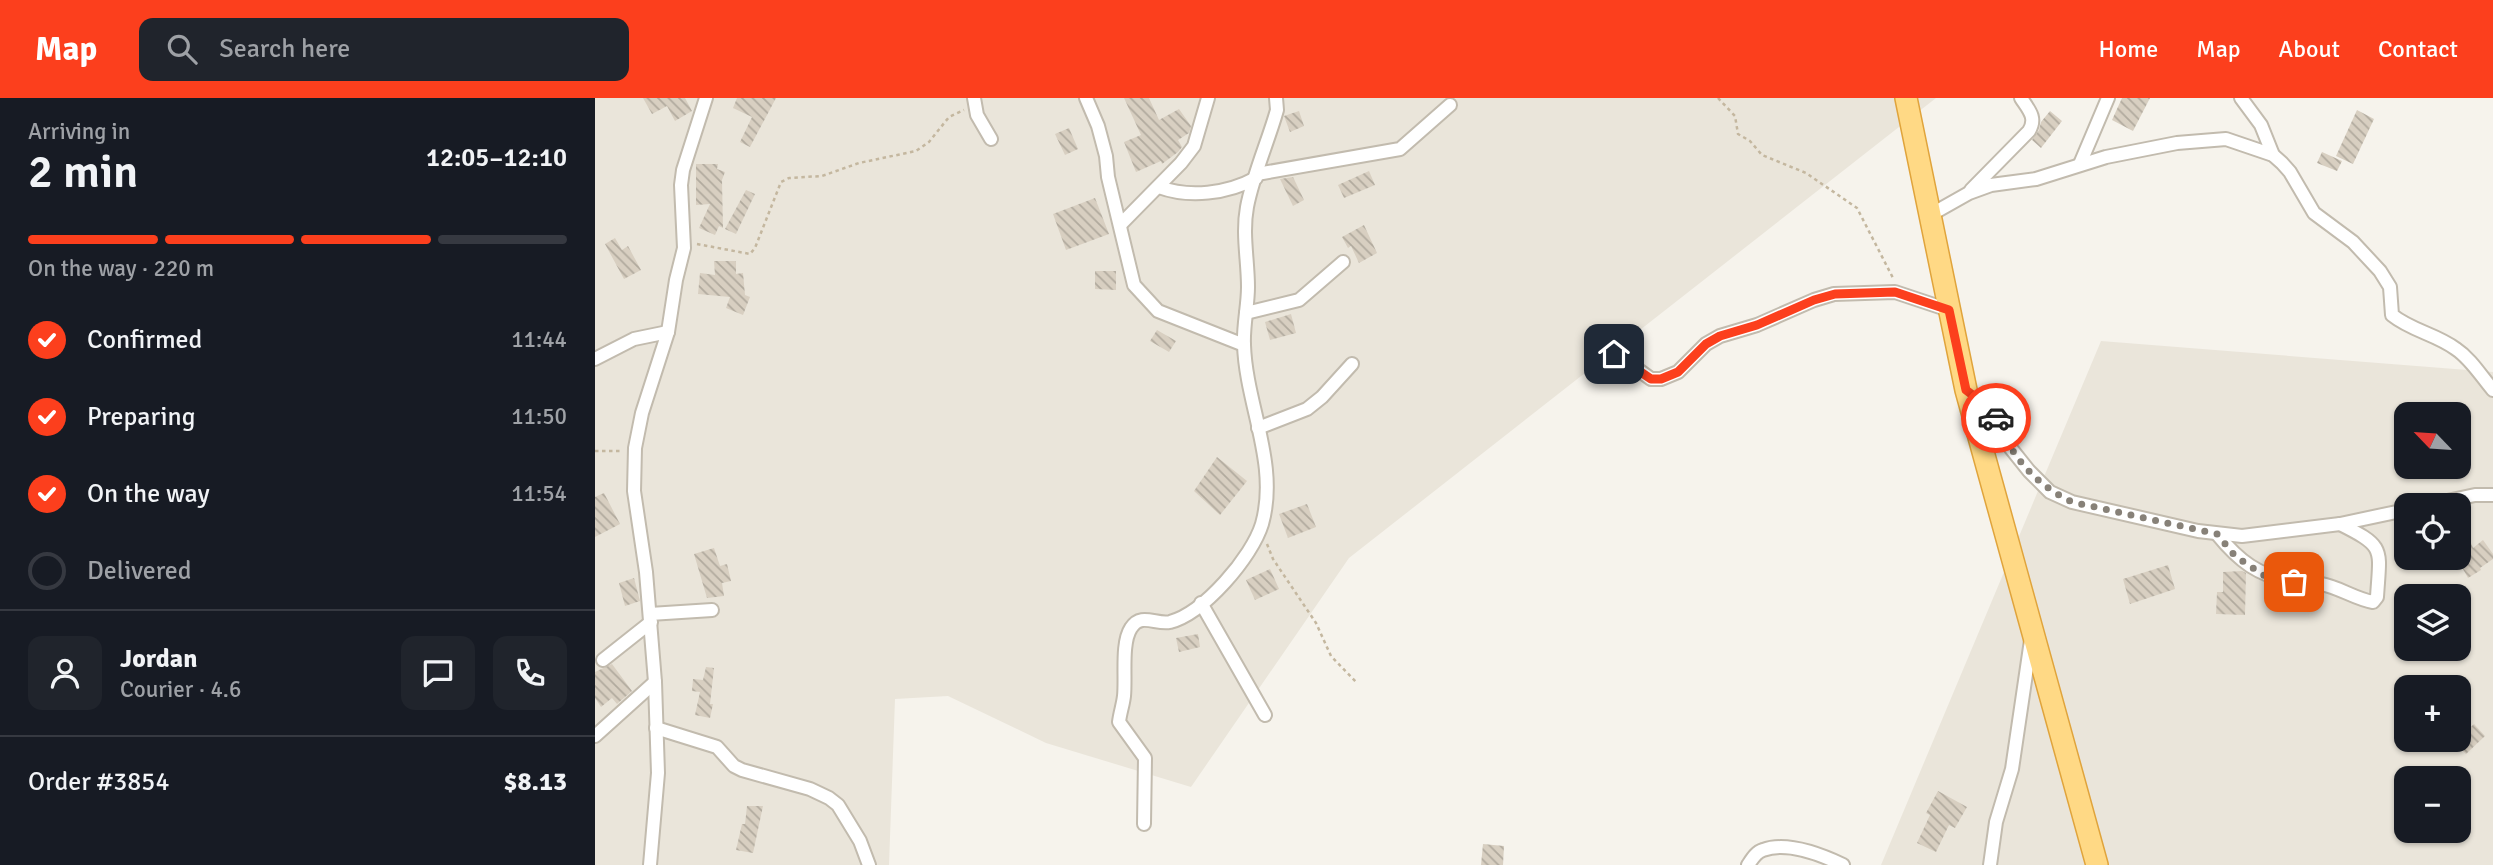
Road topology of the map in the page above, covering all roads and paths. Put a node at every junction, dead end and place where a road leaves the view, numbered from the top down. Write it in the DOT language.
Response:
graph roads {
  1 [pos="706,98"];
  2 [pos="1086,98"];
  3 [pos="1208,98"];
  4 [pos="1276,98"];
  5 [pos="1717,98"];
  6 [pos="1906,98"];
  7 [pos="2021,98"];
  8 [pos="2108,98"];
  9 [pos="2241,98"];
  10 [pos="970,103"];
  11 [pos="1450,105"];
  12 [pos="991,138"];
  13 [pos="2273,155"];
  14 [pos="2080,164"];
  15 [pos="1256,176"];
  16 [pos="1159,187"];
  17 [pos="1969,193"];
  18 [pos="1930,215"];
  19 [pos="1121,224"];
  20 [pos="684,241"];
  21 [pos="1343,261"];
  22 [pos="1895,292"];
  23 [pos="1949,310"];
  24 [pos="1246,313"];
  25 [pos="668,332"];
  26 [pos="1244,345"];
  27 [pos="1599,345"];
  28 [pos="595,359"];
  29 [pos="1352,364"];
  30 [pos="1966,390"];
  31 [pos="2493,390"];
  32 [pos="1258,428"];
  33 [pos="595,451"];
  34 [pos="635,451"];
  35 [pos="2493,495"];
  36 [pos="2471,496"];
  37 [pos="2394,513"];
  38 [pos="2340,524"];
  39 [pos="1261,528"];
  40 [pos="2217,534"];
  41 [pos="1201,604"];
  42 [pos="712,610"];
  43 [pos="651,618"];
  44 [pos="2032,633"];
  45 [pos="603,660"];
  46 [pos="1356,681"];
  47 [pos="655,682"];
  48 [pos="1265,715"];
  49 [pos="656,728"];
  50 [pos="595,736"];
  51 [pos="1144,824"];
  52 [pos="650,865"];
  53 [pos="869,865"];
  54 [pos="1748,865"];
  55 [pos="1843,865"];
  56 [pos="1990,865"];
  57 [pos="2097,865"];
  1 -- 20 [label="street"];
  2 -- 19 [label="street"];
  3 -- 16 [label="street"];
  4 -- 15 [label="street"];
  5 -- 22 [label="path"];
  6 -- 18 [label="highway"];
  7 -- 17 [label="street"];
  8 -- 14 [label="street"];
  9 -- 13 [label="street"];
  10 -- 12 [label="street"];
  10 -- 20 [label="path"];
  11 -- 15 [label="street"];
  13 -- 14 [label="street"];
  13 -- 31 [label="street"];
  14 -- 17 [label="street"];
  15 -- 16 [label="street"];
  15 -- 24 [label="street"];
  16 -- 19 [label="street"];
  17 -- 18 [label="street"];
  18 -- 23 [label="highway"];
  19 -- 26 [label="street"];
  20 -- 25 [label="street"];
  21 -- 24 [label="street"];
  22 -- 23 [label="street"];
  22 -- 27 [label="street"];
  23 -- 30 [label="highway"];
  24 -- 26 [label="street"];
  25 -- 28 [label="street"];
  25 -- 34 [label="street"];
  26 -- 32 [label="street"];
  29 -- 32 [label="street"];
  30 -- 40 [label="street"];
  30 -- 44 [label="highway"];
  32 -- 39 [label="street"];
  33 -- 34 [label="path"];
  34 -- 43 [label="street"];
  35 -- 36 [label="street"];
  37 -- 38 [label="street"];
  38 -- 40 [label="street"];
  38 -- 40 [label="street"];
  39 -- 41 [label="street"];
  39 -- 46 [label="path"];
  41 -- 48 [label="street"];
  41 -- 51 [label="street"];
  42 -- 43 [label="street"];
  43 -- 45 [label="street"];
  43 -- 47 [label="street"];
  44 -- 56 [label="street"];
  44 -- 57 [label="highway"];
  47 -- 49 [label="street"];
  47 -- 50 [label="street"];
  49 -- 52 [label="street"];
  49 -- 53 [label="street"];
  54 -- 55 [label="street"];
}
